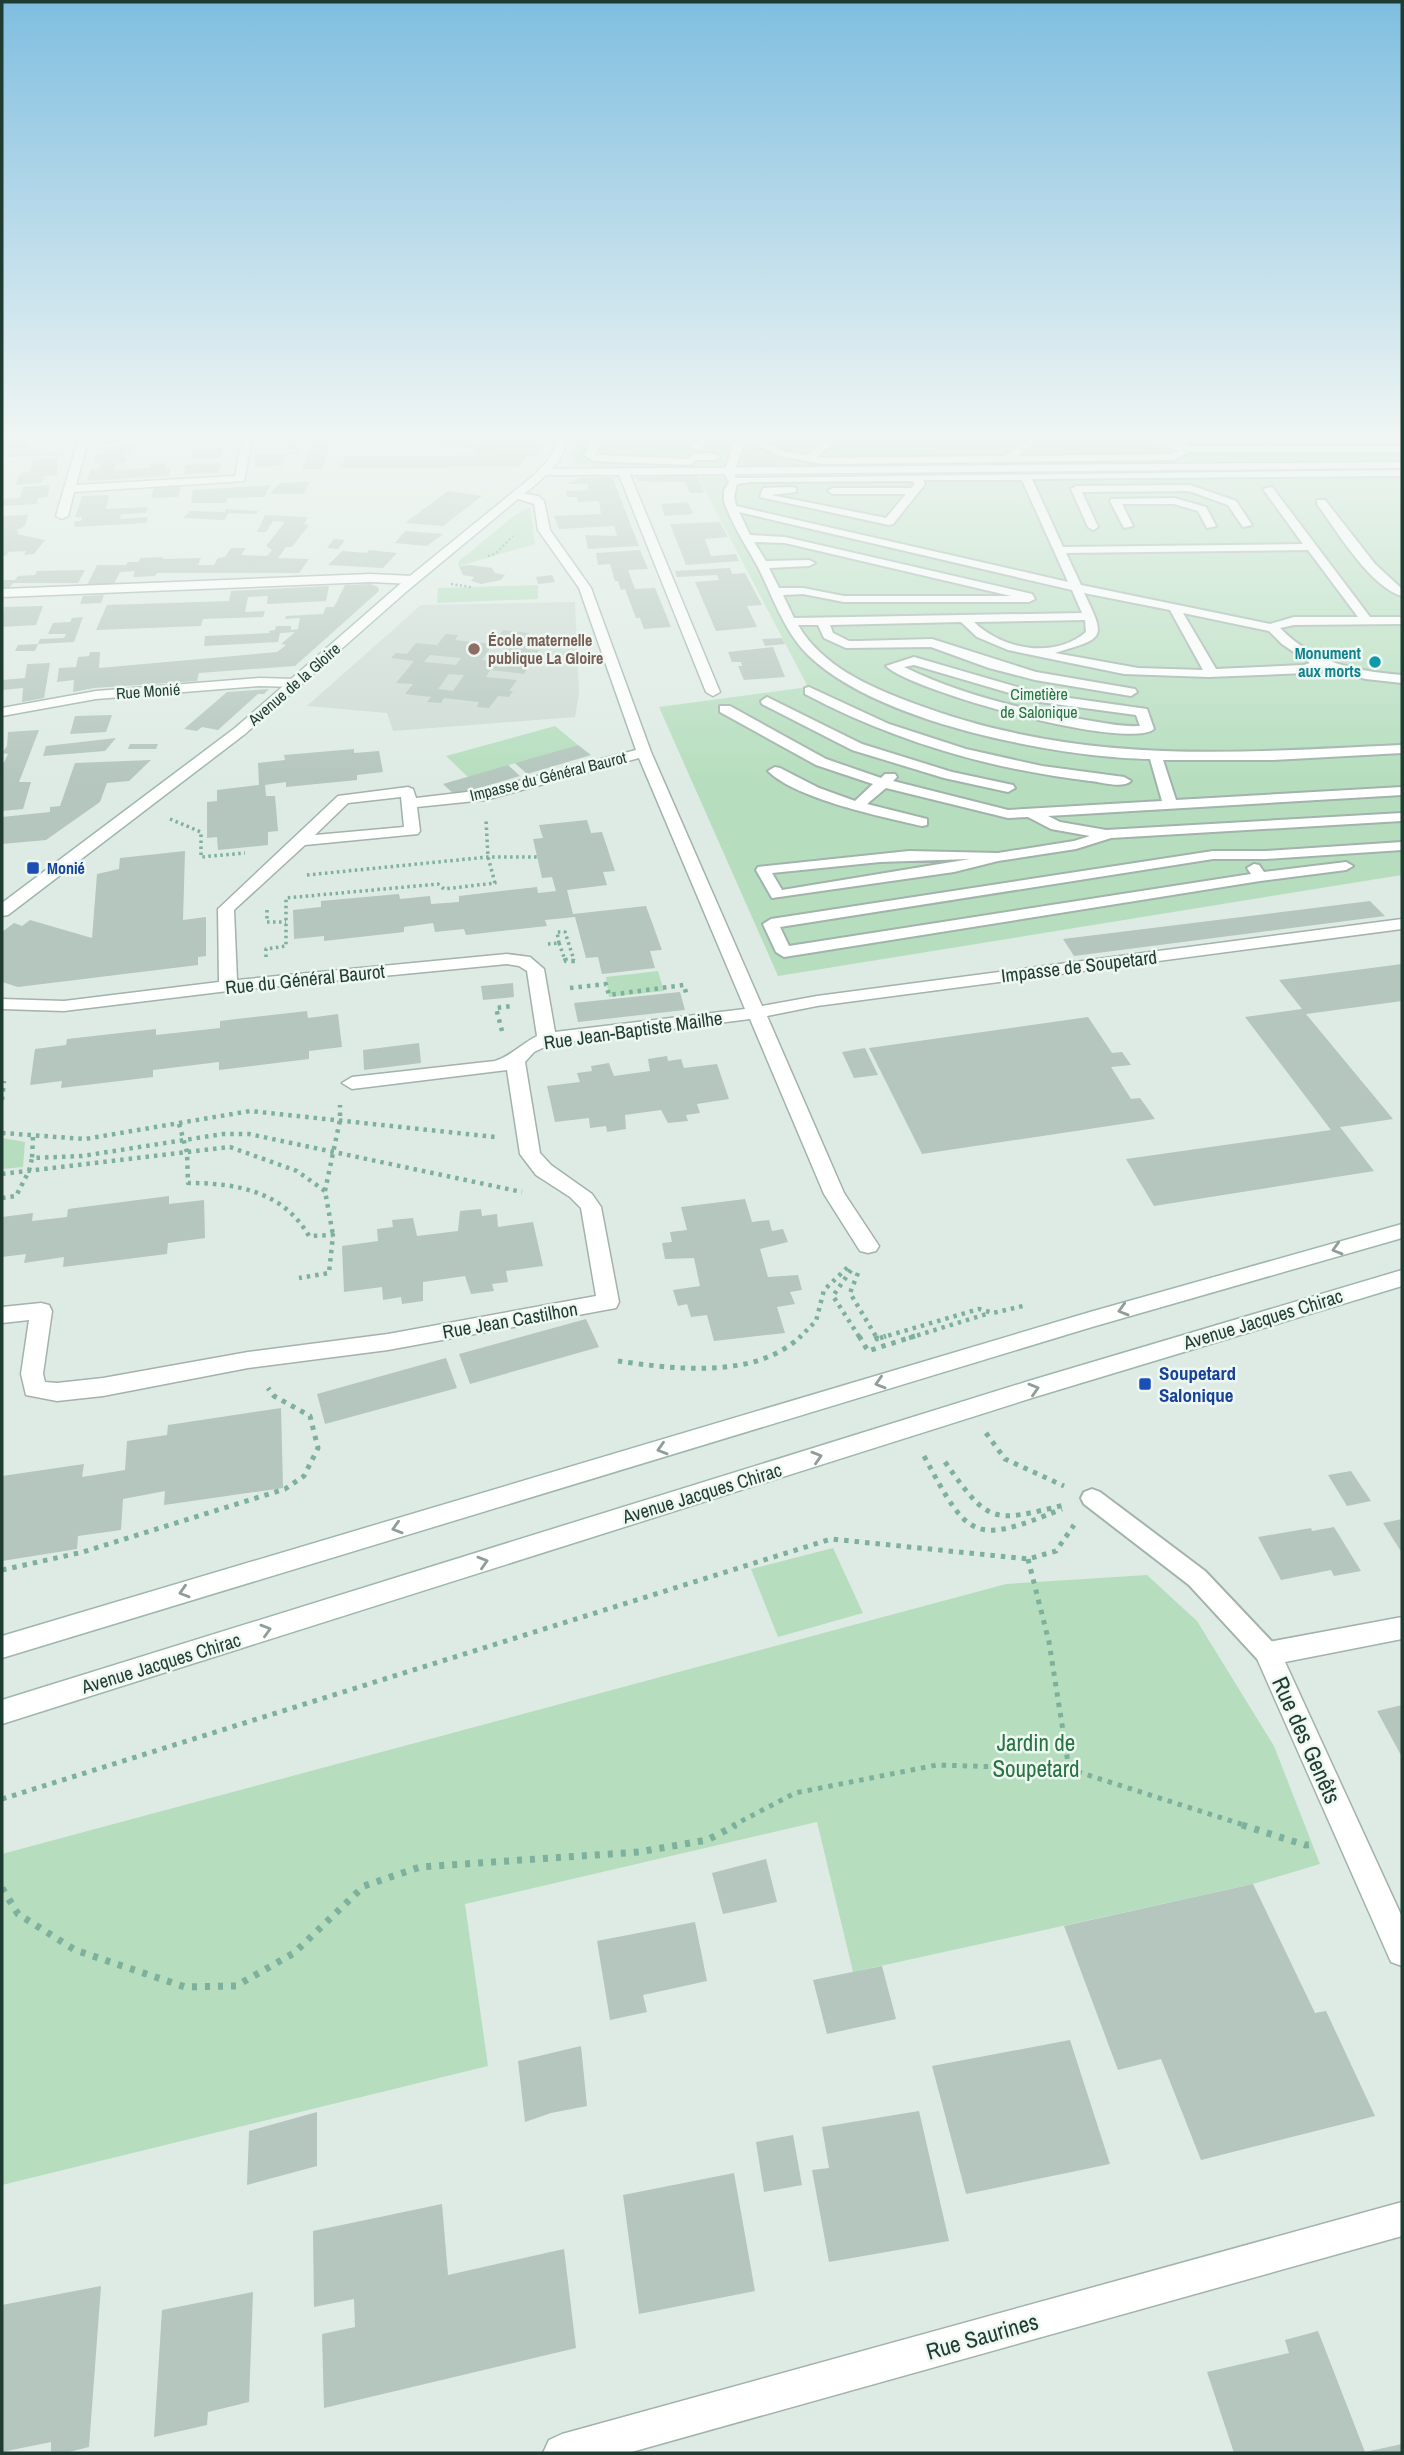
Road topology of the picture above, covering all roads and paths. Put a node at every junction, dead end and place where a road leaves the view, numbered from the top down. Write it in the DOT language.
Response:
graph roads {
  1 [pos="447,552"];
  2 [pos="559,552"];
  3 [pos="656,552"];
  4 [pos="755,552"];
  5 [pos="835,552"];
  6 [pos="921,552"];
  7 [pos="1059,552"];
  8 [pos="1315,552"];
  9 [pos="1360,552"];
  10 [pos="809,563"];
  11 [pos="762,565"];
  12 [pos="413,580"];
  13 [pos="442,585"];
  14 [pos="471,587"];
  15 [pos="1074,587"];
  16 [pos="776,592"];
  17 [pos="2,593"];
  18 [pos="1402,593"];
  19 [pos="1175,609"];
  20 [pos="1089,616"];
  21 [pos="965,618"];
  22 [pos="1366,620"];
  23 [pos="1402,620"];
  24 [pos="792,622"];
  25 [pos="823,622"];
  26 [pos="1273,628"];
  27 [pos="1041,654"];
  28 [pos="1319,663"];
  29 [pos="892,666"];
  30 [pos="1211,672"];
  31 [pos="1402,679"];
  32 [pos="296,683"];
  33 [pos="809,691"];
  34 [pos="713,692"];
  35 [pos="1131,692"];
  36 [pos="767,701"];
  37 [pos="725,709"];
  38 [pos="2,712"];
  39 [pos="951,722"];
  40 [pos="927,744"];
  41 [pos="1402,749"];
  42 [pos="644,752"];
  43 [pos="1156,758"];
  44 [pos="906,763"];
  45 [pos="775,771"];
  46 [pos="1124,781"];
  47 [pos="883,783"];
  48 [pos="1008,788"];
  49 [pos="1402,791"];
  50 [pos="485,795"];
  51 [pos="410,803"];
  52 [pos="1170,804"];
  53 [pos="857,806"];
  54 [pos="1032,814"];
  55 [pos="1402,817"];
  56 [pos="163,818"];
  57 [pos="922,822"];
  58 [pos="1224,827"];
  59 [pos="1109,834"];
  60 [pos="296,845"];
  61 [pos="1402,846"];
  62 [pos="1243,855"];
  63 [pos="488,857"];
  64 [pos="537,857"];
  65 [pos="998,857"];
  66 [pos="1346,866"];
  67 [pos="1260,877"];
  68 [pos="257,881"];
  69 [pos="2,911"];
  70 [pos="1402,924"];
  71 [pos="559,943"];
  72 [pos="540,945"];
  73 [pos="267,982"];
  74 [pos="228,986"];
  75 [pos="664,987"];
  76 [pos="539,991"];
  77 [pos="2,1004"];
  78 [pos="496,1008"];
  79 [pos="755,1013"];
  80 [pos="503,1034"];
  81 [pos="547,1039"];
  82 [pos="515,1061"];
  83 [pos="4,1081"];
  84 [pos="352,1083"];
  85 [pos="2,1100"];
  86 [pos="340,1120"];
  87 [pos="179,1124"];
  88 [pos="2,1133"];
  89 [pos="527,1136"];
  90 [pos="33,1137"];
  91 [pos="183,1140"];
  92 [pos="333,1151"];
  93 [pos="187,1152"];
  94 [pos="32,1158"];
  95 [pos="29,1171"];
  96 [pos="2,1174"];
  97 [pos="326,1191"];
  98 [pos="526,1193"];
  99 [pos="2,1198"];
  100 [pos="1402,1231"];
  101 [pos="333,1235"];
  102 [pos="868,1246"];
  103 [pos="299,1278"];
  104 [pos="1402,1278"];
  105 [pos="832,1296"];
  106 [pos="1033,1303"];
  107 [pos="993,1312"];
  108 [pos="2,1315"];
  109 [pos="248,1360"];
  110 [pos="618,1361"];
  111 [pos="986,1433"];
  112 [pos="923,1455"];
  113 [pos="945,1462"];
  114 [pos="1092,1498"];
  115 [pos="1028,1559"];
  116 [pos="2,1570"];
  117 [pos="1402,1628"];
  118 [pos="2,1647"];
  119 [pos="1268,1654"];
  120 [pos="2,1712"];
  121 [pos="1069,1769"];
  122 [pos="2,1799"];
  123 [pos="1352,1839"];
  124 [pos="2,1888"];
  125 [pos="1402,1951"];
  126 [pos="1402,2219"];
  127 [pos="562,2453"];
  1 -- 12 [label="street, Avenue de la Gloire"];
  2 -- 42 [label="street"];
  3 -- 34 [label="street"];
  4 -- 11 [label="lane"];
  5 -- 16 [label="lane"];
  6 -- 15 [label="lane"];
  7 -- 15 [label="lane"];
  8 -- 22 [label="lane"];
  9 -- 18 [label="lane"];
  10 -- 11 [label="lane"];
  11 -- 16 [label="lane"];
  12 -- 17 [label="street"];
  12 -- 32 [label="street, Avenue de la Gloire"];
  13 -- 14 [label="path"];
  15 -- 19 [label="lane"];
  15 -- 20 [label="lane"];
  16 -- 24 [label="lane"];
  19 -- 26 [label="lane"];
  19 -- 30 [label="lane"];
  20 -- 21 [label="lane"];
  20 -- 27 [label="lane"];
  21 -- 25 [label="lane"];
  21 -- 27 [label="lane"];
  22 -- 23 [label="lane"];
  22 -- 26 [label="lane"];
  24 -- 25 [label="lane"];
  24 -- 39 [label="lane"];
  25 -- 35 [label="lane"];
  26 -- 28 [label="lane"];
  27 -- 30 [label="lane"];
  28 -- 30 [label="lane"];
  28 -- 31 [label="lane"];
  29 -- 29 [label="lane"];
  32 -- 38 [label="street, Rue Monié"];
  32 -- 69 [label="street, Avenue de la Gloire"];
  33 -- 40 [label="lane"];
  36 -- 44 [label="lane"];
  37 -- 47 [label="lane"];
  39 -- 40 [label="lane"];
  39 -- 43 [label="lane"];
  40 -- 44 [label="lane"];
  40 -- 46 [label="lane"];
  41 -- 43 [label="lane"];
  42 -- 50 [label="street, Impasse du Général Baurot"];
  42 -- 79 [label="street"];
  43 -- 52 [label="lane"];
  44 -- 47 [label="lane"];
  44 -- 48 [label="lane"];
  45 -- 53 [label="lane"];
  47 -- 53 [label="lane"];
  47 -- 54 [label="lane"];
  49 -- 52 [label="lane"];
  50 -- 51 [label="street, Impasse du Général Baurot"];
  50 -- 63 [label="path"];
  51 -- 60 [label="street, Impasse du Général Baurot"];
  51 -- 60 [label="street"];
  52 -- 54 [label="lane"];
  53 -- 57 [label="lane"];
  54 -- 59 [label="lane"];
  55 -- 58 [label="lane"];
  56 -- 60 [label="path"];
  58 -- 59 [label="lane"];
  58 -- 62 [label="lane"];
  59 -- 65 [label="lane"];
  60 -- 68 [label="street, Impasse du Général Baurot"];
  61 -- 62 [label="lane"];
  62 -- 67 [label="lane"];
  62 -- 67 [label="lane"];
  63 -- 64 [label="path"];
  63 -- 68 [label="path"];
  63 -- 73 [label="path"];
  65 -- 65 [label="lane"];
  66 -- 67 [label="lane"];
  68 -- 74 [label="street, Impasse du Général Baurot"];
  70 -- 79 [label="street, Impasse de Soupetard"];
  71 -- 71 [label="path"];
  71 -- 72 [label="path"];
  73 -- 74 [label="street, Rue du Général Baurot"];
  73 -- 76 [label="street, Rue du Général Baurot"];
  74 -- 77 [label="street, Rue du Général Baurot"];
  75 -- 76 [label="path"];
  76 -- 81 [label="street, Rue du Général Baurot"];
  78 -- 80 [label="path"];
  79 -- 81 [label="street, Rue Jean-Baptiste Mailhe"];
  79 -- 102 [label="street"];
  81 -- 82 [label="street, Rue Jean-Baptiste Mailhe"];
  82 -- 84 [label="street, Rue Jean-Baptiste Mailhe"];
  82 -- 89 [label="street, Rue Jean Castilhon"];
  83 -- 85 [label="path"];
  84 -- 86 [label="path"];
  86 -- 87 [label="path"];
  86 -- 89 [label="path"];
  86 -- 92 [label="path"];
  87 -- 90 [label="path"];
  87 -- 91 [label="path"];
  88 -- 90 [label="path"];
  89 -- 109 [label="street, Rue Jean Castilhon"];
  90 -- 94 [label="path"];
  91 -- 92 [label="path"];
  91 -- 93 [label="path"];
  91 -- 94 [label="path"];
  92 -- 97 [label="path"];
  92 -- 98 [label="path"];
  93 -- 95 [label="path"];
  93 -- 97 [label="path"];
  93 -- 101 [label="path"];
  94 -- 95 [label="path"];
  95 -- 96 [label="path"];
  95 -- 99 [label="path"];
  97 -- 101 [label="path"];
  100 -- 118 [label="street, one-way"];
  101 -- 103 [label="path"];
  102 -- 107 [label="path"];
  102 -- 110 [label="path"];
  120 -- 104 [label="street, Avenue Jacques Chirac, one-way"];
  105 -- 107 [label="path"];
  106 -- 107 [label="path"];
  108 -- 109 [label="street, Rue Jean Castilhon"];
  109 -- 116 [label="path"];
  111 -- 114 [label="path"];
  112 -- 114 [label="path"];
  113 -- 114 [label="path"];
  114 -- 115 [label="path"];
  114 -- 119 [label="lane"];
  115 -- 121 [label="path"];
  115 -- 122 [label="path"];
  117 -- 119 [label="street, Rue des Genêts"];
  119 -- 123 [label="street, Rue des Genêts"];
  121 -- 123 [label="path"];
  121 -- 124 [label="path"];
  123 -- 125 [label="street, Rue des Genêts"];
  126 -- 127 [label="street, Rue Saurines"];
}
